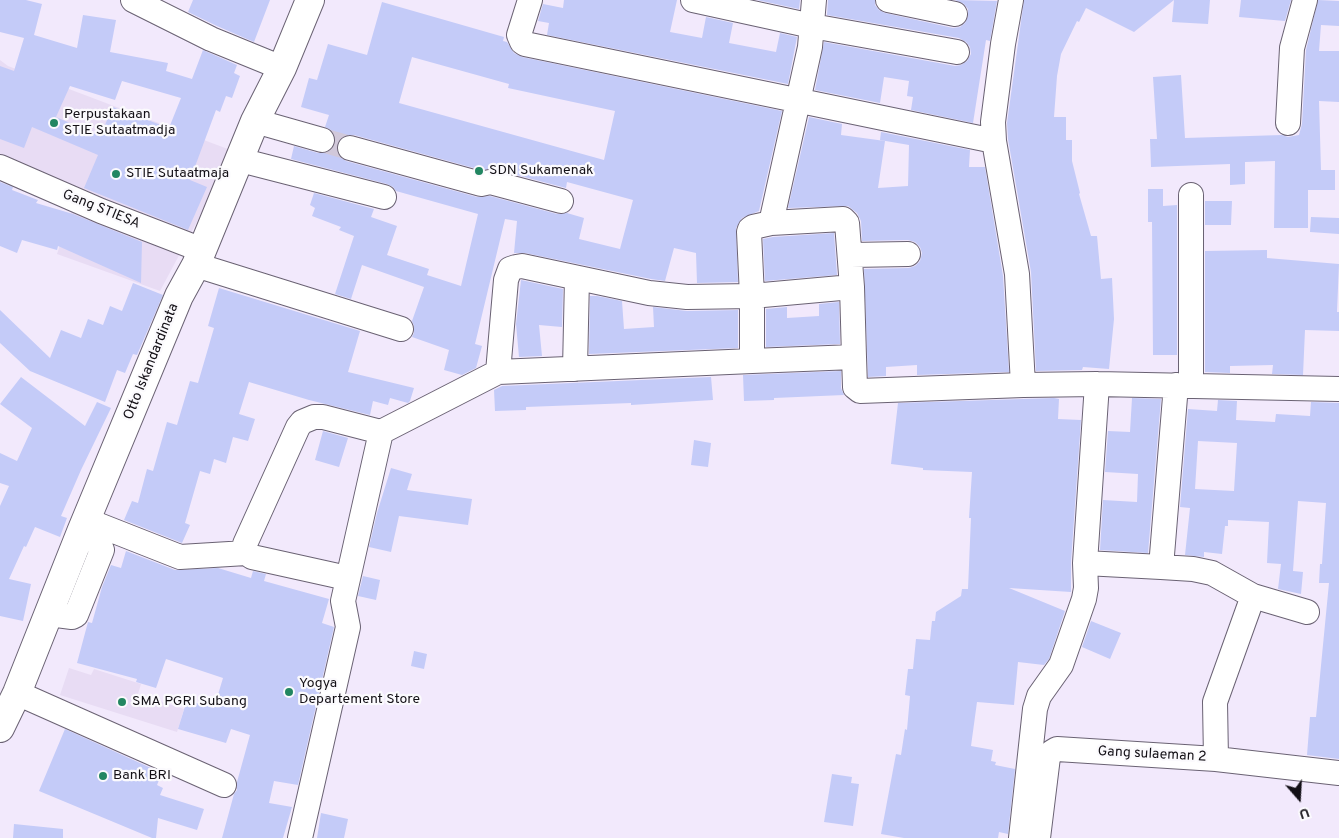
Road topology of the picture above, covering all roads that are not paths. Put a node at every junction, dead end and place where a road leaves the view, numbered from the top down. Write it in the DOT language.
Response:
graph roads {
  1 [pos="133,0"];
  2 [pos="310,0"];
  3 [pos="530,0"];
  4 [pos="693,0"];
  5 [pos="814,0"];
  6 [pos="888,0"];
  7 [pos="1012,0"];
  8 [pos="1305,0"];
  9 [pos="954,14"];
  10 [pos="812,26"];
  11 [pos="957,52"];
  12 [pos="282,68"];
  13 [pos="799,101"];
  14 [pos="255,122"];
  15 [pos="1288,123"];
  16 [pos="322,140"];
  17 [pos="994,141"];
  18 [pos="350,148"];
  19 [pos="240,160"];
  20 [pos="0,167"];
  21 [pos="1191,195"];
  22 [pos="384,197"];
  23 [pos="561,201"];
  24 [pos="771,223"];
  25 [pos="908,254"];
  26 [pos="851,255"];
  27 [pos="199,258"];
  28 [pos="578,278"];
  29 [pos="852,287"];
  30 [pos="752,296"];
  31 [pos="401,329"];
  32 [pos="854,357"];
  33 [pos="752,362"];
  34 [pos="575,369"];
  35 [pos="498,372"];
  36 [pos="1097,384"];
  37 [pos="1023,385"];
  38 [pos="1183,386"];
  39 [pos="1339,389"];
  40 [pos="381,432"];
  41 [pos="84,526"];
  42 [pos="246,552"];
  43 [pos="1085,563"];
  44 [pos="1161,567"];
  45 [pos="347,578"];
  46 [pos="1253,596"];
  47 [pos="1307,612"];
  48 [pos="17,693"];
  49 [pos="0,728"];
  50 [pos="1216,759"];
  51 [pos="1339,772"];
  52 [pos="224,785"];
  53 [pos="300,838"];
  54 [pos="1022,838"];
  55 [pos="1038,838"];
  1 -- 12 [label="street"];
  2 -- 12 [label="main road, Otto Iskandardinata"];
  3 -- 13 [label="street"];
  4 -- 10 [label="street"];
  5 -- 10 [label="street"];
  6 -- 9 [label="street"];
  7 -- 17 [label="street"];
  8 -- 15 [label="street"];
  10 -- 11 [label="street"];
  10 -- 13 [label="street"];
  12 -- 14 [label="main road, Otto Iskandardinata"];
  13 -- 17 [label="street"];
  13 -- 24 [label="street"];
  14 -- 16 [label="street"];
  14 -- 19 [label="main road, Otto Iskandardinata"];
  17 -- 37 [label="street"];
  18 -- 23 [label="street"];
  19 -- 22 [label="street"];
  19 -- 27 [label="main road, Otto Iskandardinata"];
  20 -- 27 [label="street, Gang STIESA"];
  21 -- 38 [label="street"];
  24 -- 26 [label="street"];
  24 -- 30 [label="street"];
  25 -- 26 [label="street"];
  26 -- 29 [label="street"];
  27 -- 31 [label="street, Gang STIESA"];
  27 -- 41 [label="main road, Otto Iskandardinata"];
  28 -- 30 [label="street"];
  28 -- 34 [label="street"];
  28 -- 35 [label="street"];
  29 -- 30 [label="street"];
  29 -- 32 [label="street"];
  30 -- 33 [label="street"];
  32 -- 33 [label="street"];
  32 -- 37 [label="street"];
  33 -- 34 [label="street"];
  34 -- 35 [label="street"];
  35 -- 40 [label="street"];
  36 -- 37 [label="street"];
  36 -- 38 [label="street"];
  36 -- 43 [label="street"];
  38 -- 39 [label="street"];
  38 -- 44 [label="street"];
  40 -- 42 [label="street"];
  40 -- 45 [label="street"];
  41 -- 42 [label="street"];
  41 -- 48 [label="main road, Otto Iskandardinata"];
  42 -- 45 [label="street"];
  43 -- 44 [label="street"];
  43 -- 54 [label="street"];
  44 -- 46 [label="street"];
  45 -- 53 [label="street"];
  46 -- 47 [label="street"];
  46 -- 50 [label="street"];
  48 -- 49 [label="main road, Otto Iskandardinata"];
  48 -- 52 [label="street"];
  50 -- 51 [label="street, Gang sulaeman 2"];
  50 -- 55 [label="street, Gang sulaeman 2"];
}
